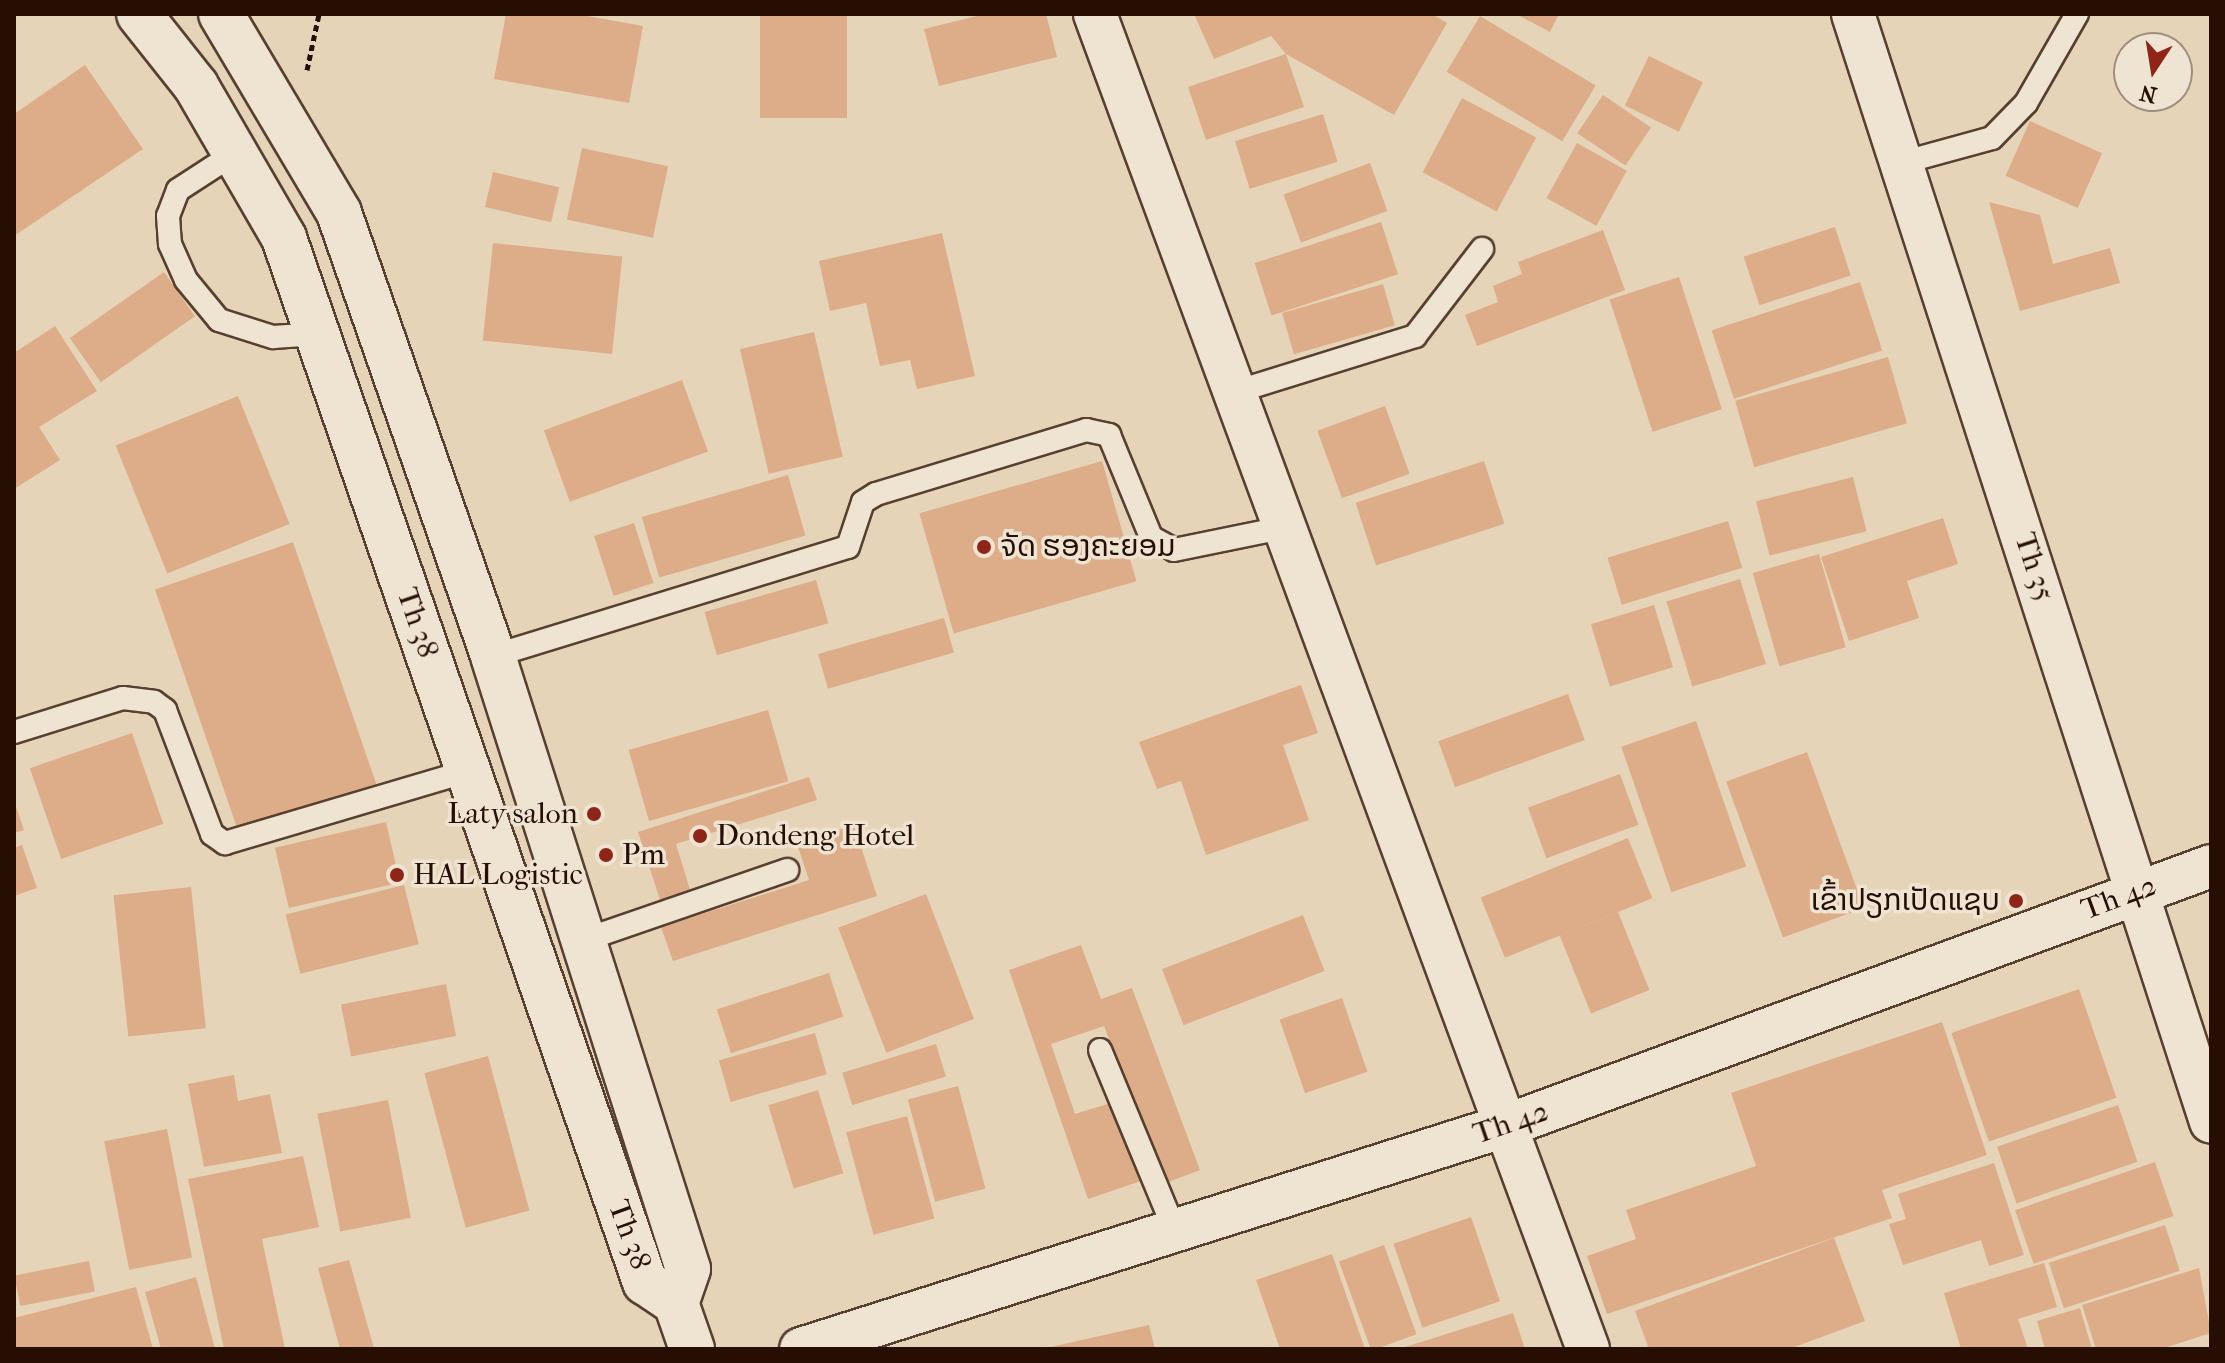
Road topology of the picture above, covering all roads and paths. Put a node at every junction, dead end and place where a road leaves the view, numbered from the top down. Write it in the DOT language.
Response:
graph roads {
  1 [pos="139,14"];
  2 [pos="221,14"];
  3 [pos="1095,14"];
  4 [pos="1853,14"];
  5 [pos="2077,14"];
  6 [pos="235,153"];
  7 [pos="1901,163"];
  8 [pos="1482,249"];
  9 [pos="318,334"];
  10 [pos="1232,393"];
  11 [pos="1282,528"];
  12 [pos="493,656"];
  13 [pos="14,732"];
  14 [pos="468,771"];
  15 [pos="2211,866"];
  16 [pos="787,870"];
  17 [pos="2140,890"];
  18 [pos="584,940"];
  19 [pos="1100,1050"];
  20 [pos="2211,1122"];
  21 [pos="1508,1125"];
  22 [pos="1175,1231"];
  23 [pos="676,1303"];
  24 [pos="692,1349"];
  25 [pos="801,1349"];
  26 [pos="1588,1349"];
  1 -- 6 [label="street, Th 38"];
  2 -- 12 [label="street, Th 38"];
  3 -- 10 [label="street"];
  4 -- 7 [label="street, Th 35"];
  5 -- 7 [label="lane"];
  6 -- 9 [label="street, Th 38"];
  6 -- 9 [label="lane"];
  7 -- 17 [label="street, Th 35"];
  8 -- 10 [label="lane"];
  9 -- 14 [label="street, Th 38"];
  10 -- 11 [label="street"];
  11 -- 12 [label="lane"];
  11 -- 21 [label="street"];
  12 -- 18 [label="street, Th 38"];
  13 -- 14 [label="lane"];
  14 -- 23 [label="street, Th 38"];
  15 -- 17 [label="street, Th 42"];
  16 -- 18 [label="lane"];
  17 -- 20 [label="street, Th 35"];
  17 -- 21 [label="street, Th 42"];
  18 -- 23 [label="street, Th 38"];
  19 -- 22 [label="lane"];
  21 -- 22 [label="street, Th 42"];
  21 -- 26 [label="street"];
  22 -- 25 [label="street, Th 42"];
  23 -- 24 [label="street"];
}
